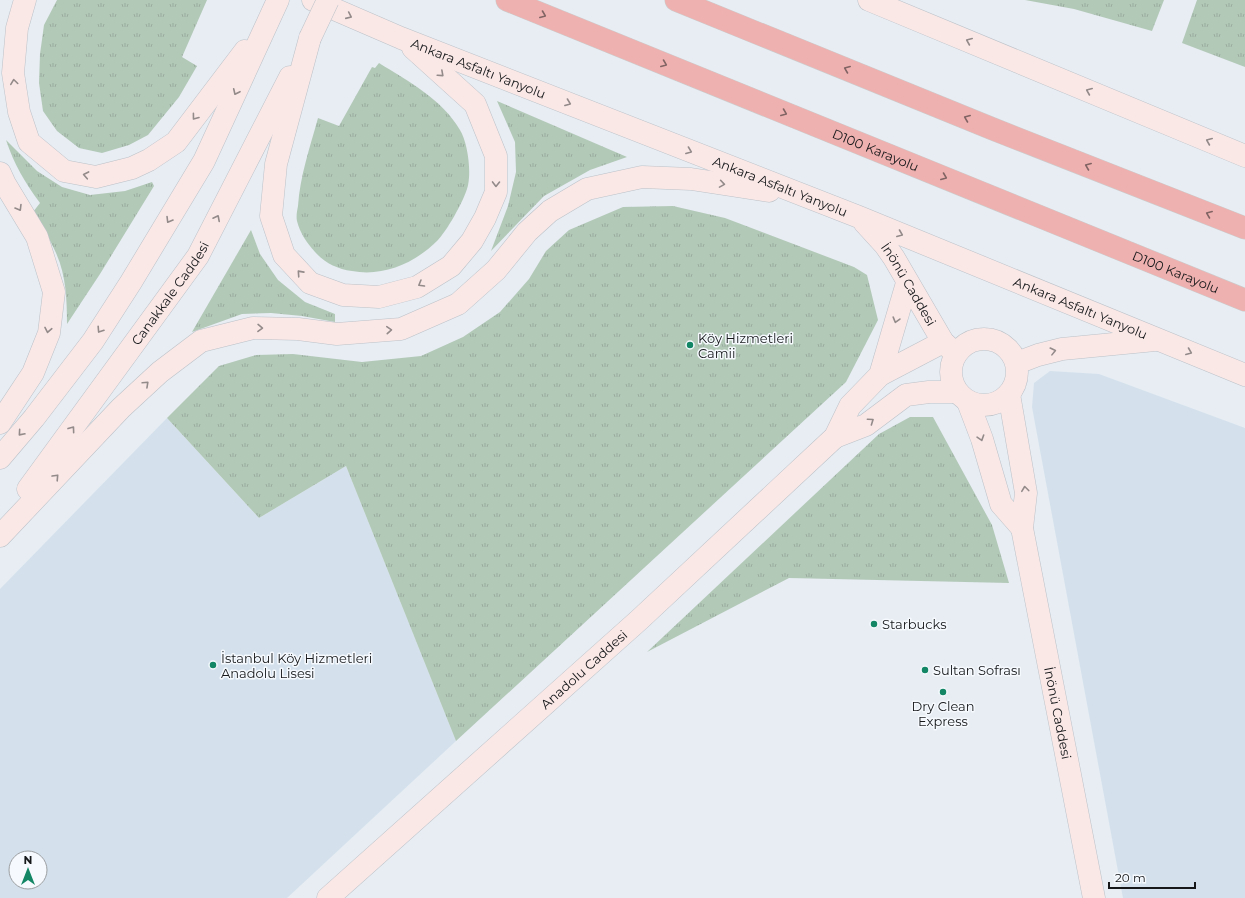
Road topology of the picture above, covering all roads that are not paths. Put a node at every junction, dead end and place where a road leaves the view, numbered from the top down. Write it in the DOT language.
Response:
graph roads {
  1 [pos="25,0"];
  2 [pos="314,0"];
  3 [pos="328,0"];
  4 [pos="507,0"];
  5 [pos="676,0"];
  6 [pos="869,0"];
  7 [pos="903,0"];
  8 [pos="274,9"];
  9 [pos="937,27"];
  10 [pos="310,38"];
  11 [pos="401,38"];
  12 [pos="1245,156"];
  13 [pos="0,174"];
  14 [pos="812,198"];
  15 [pos="859,217"];
  16 [pos="1245,228"];
  17 [pos="907,283"];
  18 [pos="1245,300"];
  19 [pos="1157,340"];
  20 [pos="949,348"];
  21 [pos="1017,363"];
  22 [pos="880,375"];
  23 [pos="1245,375"];
  24 [pos="1009,394"];
  25 [pos="962,397"];
  26 [pos="0,423"];
  27 [pos="835,436"];
  28 [pos="0,458"];
  29 [pos="0,528"];
  30 [pos="1022,528"];
  31 [pos="0,536"];
  32 [pos="328,898"];
  33 [pos="1094,898"];
  8 -- 1 [label="main road, one-way"];
  2 -- 11 [label="main road, Ankara Asfaltı Yanyolu, one-way"];
  3 -- 10 [label="main road, bridge"];
  4 -- 18 [label="highway, D100 Karayolu, one-way"];
  16 -- 5 [label="highway, one-way"];
  6 -- 9 [label="main road"];
  7 -- 9 [label="main road"];
  8 -- 28 [label="main road, one-way"];
  12 -- 9 [label="main road, one-way"];
  11 -- 10 [label="main road, one-way"];
  29 -- 10 [label="main road, Canakkale Caddesi, one-way"];
  11 -- 14 [label="main road, Ankara Asfaltı Yanyolu, one-way"];
  13 -- 26 [label="main road, one-way"];
  14 -- 15 [label="main road, Ankara Asfaltı Yanyolu"];
  31 -- 14 [label="main road, one-way"];
  15 -- 17 [label="main road, İnönü Caddesi"];
  15 -- 19 [label="main road, Ankara Asfaltı Yanyolu, one-way"];
  17 -- 20 [label="main road, İnönü Caddesi"];
  17 -- 22 [label="main road, Anadolu Caddesi, one-way"];
  21 -- 19 [label="main road, one-way"];
  19 -- 23 [label="main road, Ankara Asfaltı Yanyolu, one-way"];
  20 -- 21 [label="main road"];
  20 -- 22 [label="main road"];
  20 -- 25 [label="main road"];
  21 -- 24 [label="main road"];
  22 -- 27 [label="main road, Anadolu Caddesi"];
  24 -- 25 [label="main road"];
  30 -- 24 [label="main road, İnönü Caddesi, one-way"];
  27 -- 25 [label="main road, Anadolu Caddesi, one-way"];
  25 -- 30 [label="main road, one-way"];
  27 -- 32 [label="main road, Anadolu Caddesi"];
  30 -- 33 [label="main road, İnönü Caddesi"];
}
